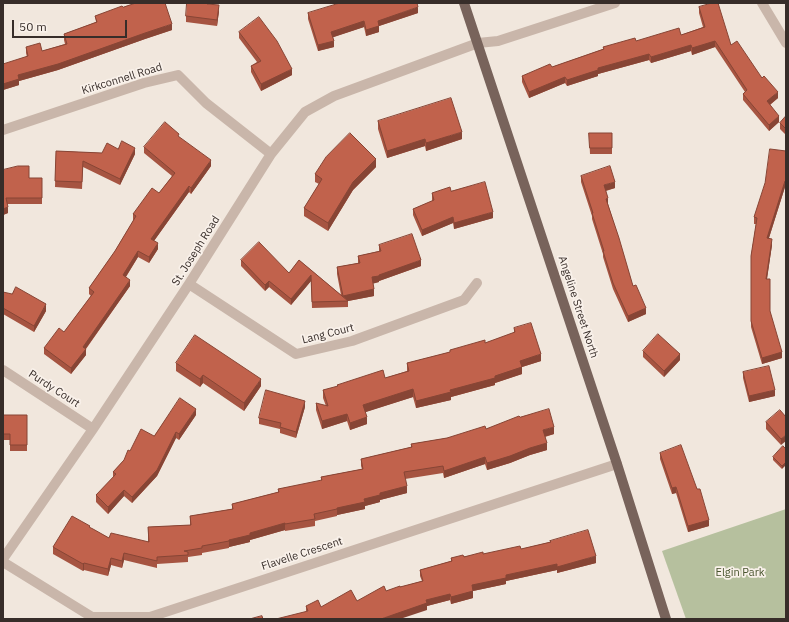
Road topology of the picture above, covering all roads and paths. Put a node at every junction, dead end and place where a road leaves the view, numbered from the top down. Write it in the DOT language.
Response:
graph roads {
  1 [pos="464,3"];
  2 [pos="615,3"];
  3 [pos="762,3"];
  4 [pos="786,42"];
  5 [pos="478,43"];
  6 [pos="3,130"];
  7 [pos="271,154"];
  8 [pos="477,283"];
  9 [pos="189,284"];
  10 [pos="3,370"];
  11 [pos="93,428"];
  12 [pos="617,464"];
  13 [pos="3,559"];
  14 [pos="3,562"];
  15 [pos="666,619"];
  1 -- 5 [label="main road, Angeline Street North"];
  2 -- 5 [label="street, St. Joseph Road"];
  3 -- 4 [label="street"];
  5 -- 7 [label="street, St. Joseph Road"];
  5 -- 12 [label="main road, Angeline Street North"];
  6 -- 7 [label="street, Kirkconnell Road"];
  7 -- 9 [label="street, St. Joseph Road"];
  8 -- 9 [label="street, Lang Court"];
  9 -- 11 [label="street, St. Joseph Road"];
  10 -- 11 [label="street, Purdy Court"];
  11 -- 13 [label="street, St. Joseph Road"];
  12 -- 14 [label="street, Flavelle Crescent"];
  12 -- 15 [label="main road, Angeline Street North"];
}
